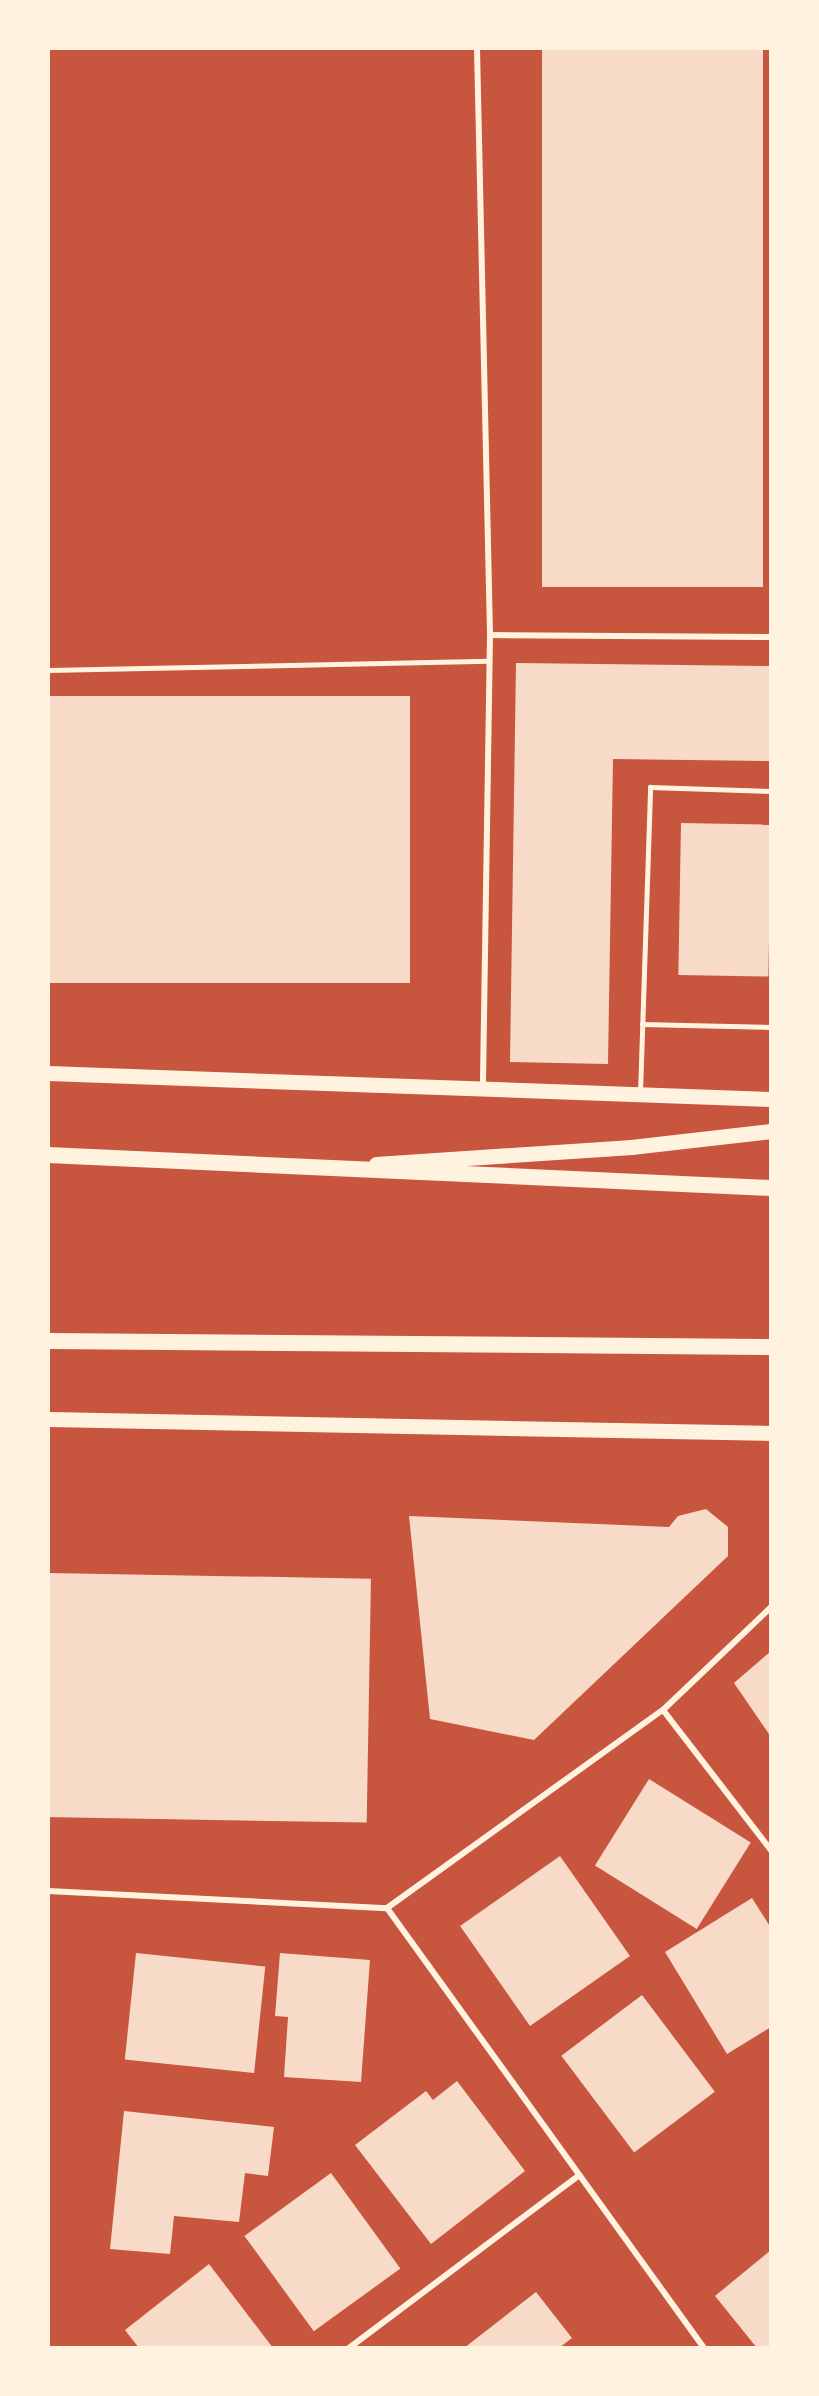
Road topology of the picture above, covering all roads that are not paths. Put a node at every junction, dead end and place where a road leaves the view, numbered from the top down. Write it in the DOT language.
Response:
graph roads {
  1 [pos="477,48"];
  2 [pos="490,635"];
  3 [pos="771,637"];
  4 [pos="489,661"];
  5 [pos="48,670"];
  6 [pos="771,791"];
  7 [pos="642,1024"];
  8 [pos="771,1027"];
  9 [pos="48,1073"];
  10 [pos="483,1086"];
  11 [pos="640,1093"];
  12 [pos="771,1099"];
  13 [pos="771,1131"];
  14 [pos="48,1155"];
  15 [pos="316,1168"];
  16 [pos="771,1188"];
  17 [pos="48,1341"];
  18 [pos="771,1349"];
  19 [pos="48,1419"];
  20 [pos="771,1433"];
  21 [pos="771,1607"];
  22 [pos="663,1710"];
  23 [pos="771,1850"];
  24 [pos="48,1891"];
  25 [pos="387,1908"];
  26 [pos="579,2175"];
  27 [pos="349,2348"];
  28 [pos="704,2348"];
  1 -- 2 [label="street"];
  2 -- 3 [label="street"];
  2 -- 4 [label="street"];
  4 -- 5 [label="lane"];
  4 -- 10 [label="street"];
  6 -- 7 [label="lane"];
  7 -- 8 [label="lane"];
  7 -- 11 [label="lane"];
  9 -- 10 [label="main road"];
  10 -- 11 [label="main road"];
  11 -- 12 [label="main road"];
  13 -- 15 [label="main road"];
  14 -- 15 [label="highway"];
  15 -- 16 [label="highway"];
  17 -- 18 [label="highway"];
  19 -- 20 [label="main road"];
  21 -- 22 [label="street"];
  22 -- 23 [label="street"];
  22 -- 25 [label="street"];
  24 -- 25 [label="street"];
  25 -- 26 [label="street"];
  26 -- 27 [label="street"];
  26 -- 28 [label="street"];
}
